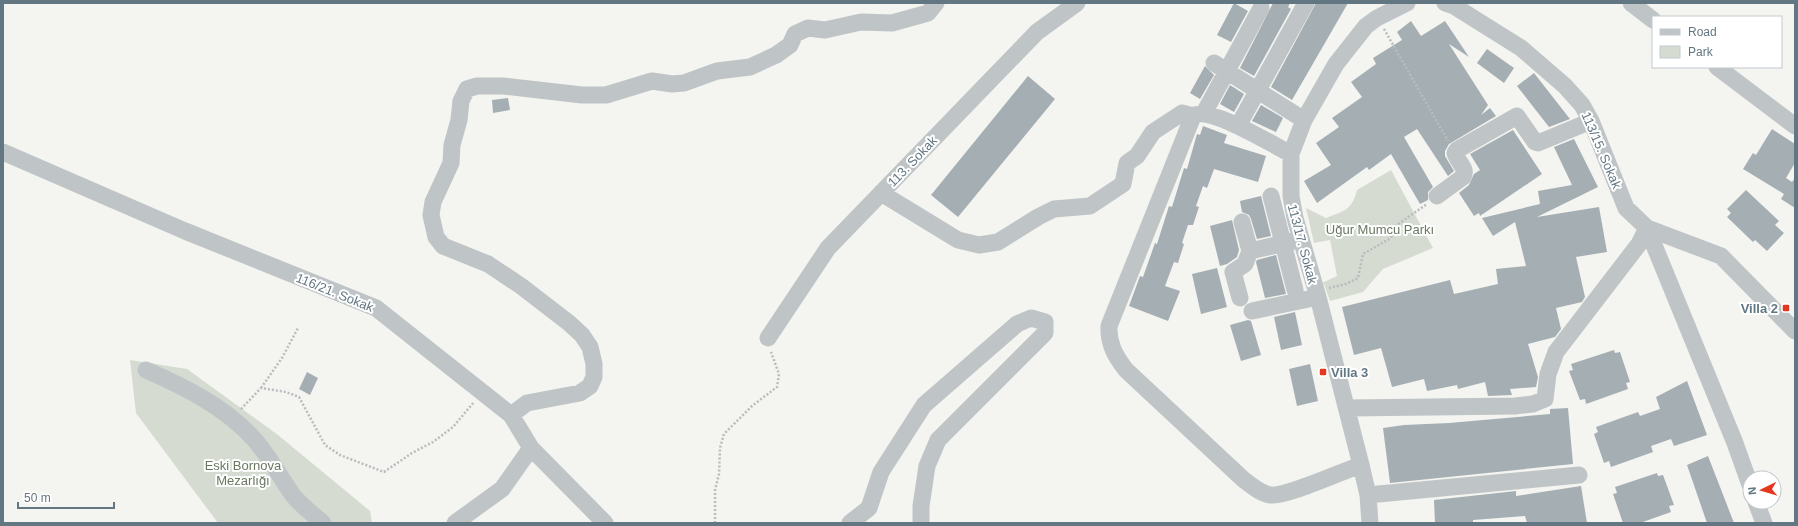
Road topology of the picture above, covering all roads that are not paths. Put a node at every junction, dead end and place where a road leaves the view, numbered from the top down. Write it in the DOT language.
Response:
graph roads {
  1 [pos="936,3"];
  2 [pos="1077,3"];
  3 [pos="1306,3"];
  4 [pos="1407,3"];
  5 [pos="1631,3"];
  6 [pos="1449,4"];
  7 [pos="1261,8"];
  8 [pos="1652,19"];
  9 [pos="1220,67"];
  10 [pos="1717,68"];
  11 [pos="1257,90"];
  12 [pos="1198,115"];
  13 [pos="1304,120"];
  14 [pos="1591,120"];
  15 [pos="1238,126"];
  16 [pos="1795,126"];
  17 [pos="3,152"];
  18 [pos="1291,154"];
  19 [pos="881,193"];
  20 [pos="1271,196"];
  21 [pos="1437,196"];
  22 [pos="1242,222"];
  23 [pos="1647,228"];
  24 [pos="1300,240"];
  25 [pos="1283,243"];
  26 [pos="1250,251"];
  27 [pos="1295,290"];
  28 [pos="1317,294"];
  29 [pos="1240,298"];
  30 [pos="1252,310"];
  31 [pos="1795,331"];
  32 [pos="768,338"];
  33 [pos="146,370"];
  34 [pos="1347,408"];
  35 [pos="511,415"];
  36 [pos="531,448"];
  37 [pos="1361,465"];
  38 [pos="1745,470"];
  39 [pos="1579,475"];
  40 [pos="1368,494"];
  41 [pos="1759,510"];
  42 [pos="1369,522"];
  43 [pos="323,523"];
  44 [pos="454,523"];
  45 [pos="605,523"];
  46 [pos="850,523"];
  47 [pos="921,523"];
  48 [pos="1764,523"];
  1 -- 35 [label="street"];
  2 -- 19 [label="street, 113. Sokak"];
  3 -- 11 [label="street"];
  4 -- 13 [label="street, 113/17. Sokak"];
  5 -- 8 [label="street"];
  6 -- 14 [label="street, 113/15. Sokak"];
  7 -- 9 [label="street"];
  9 -- 11 [label="street"];
  9 -- 12 [label="street"];
  10 -- 16 [label="street"];
  11 -- 13 [label="street"];
  11 -- 15 [label="street"];
  12 -- 15 [label="street"];
  12 -- 19 [label="street"];
  12 -- 37 [label="street"];
  13 -- 18 [label="street, 113/17. Sokak"];
  14 -- 21 [label="street"];
  14 -- 23 [label="street, 113/15. Sokak"];
  15 -- 18 [label="street"];
  17 -- 35 [label="street, 116/21. Sokak"];
  18 -- 24 [label="street, 113/17. Sokak"];
  19 -- 32 [label="street, 113. Sokak"];
  20 -- 25 [label="street"];
  22 -- 26 [label="street"];
  23 -- 31 [label="street"];
  23 -- 34 [label="street"];
  23 -- 38 [label="street"];
  24 -- 25 [label="street"];
  24 -- 28 [label="street, 113/17. Sokak"];
  25 -- 26 [label="street"];
  25 -- 27 [label="street"];
  26 -- 29 [label="street"];
  28 -- 30 [label="street"];
  28 -- 34 [label="street, 113/17. Sokak"];
  33 -- 43 [label="street"];
  34 -- 37 [label="street, 113/17. Sokak"];
  35 -- 36 [label="street, 116/21. Sokak"];
  36 -- 44 [label="street"];
  36 -- 45 [label="street, 116/21. Sokak"];
  37 -- 40 [label="street, 113/17. Sokak"];
  39 -- 40 [label="street"];
  40 -- 42 [label="street, 113/17. Sokak"];
  41 -- 48 [label="street"];
  46 -- 47 [label="street"];
}
